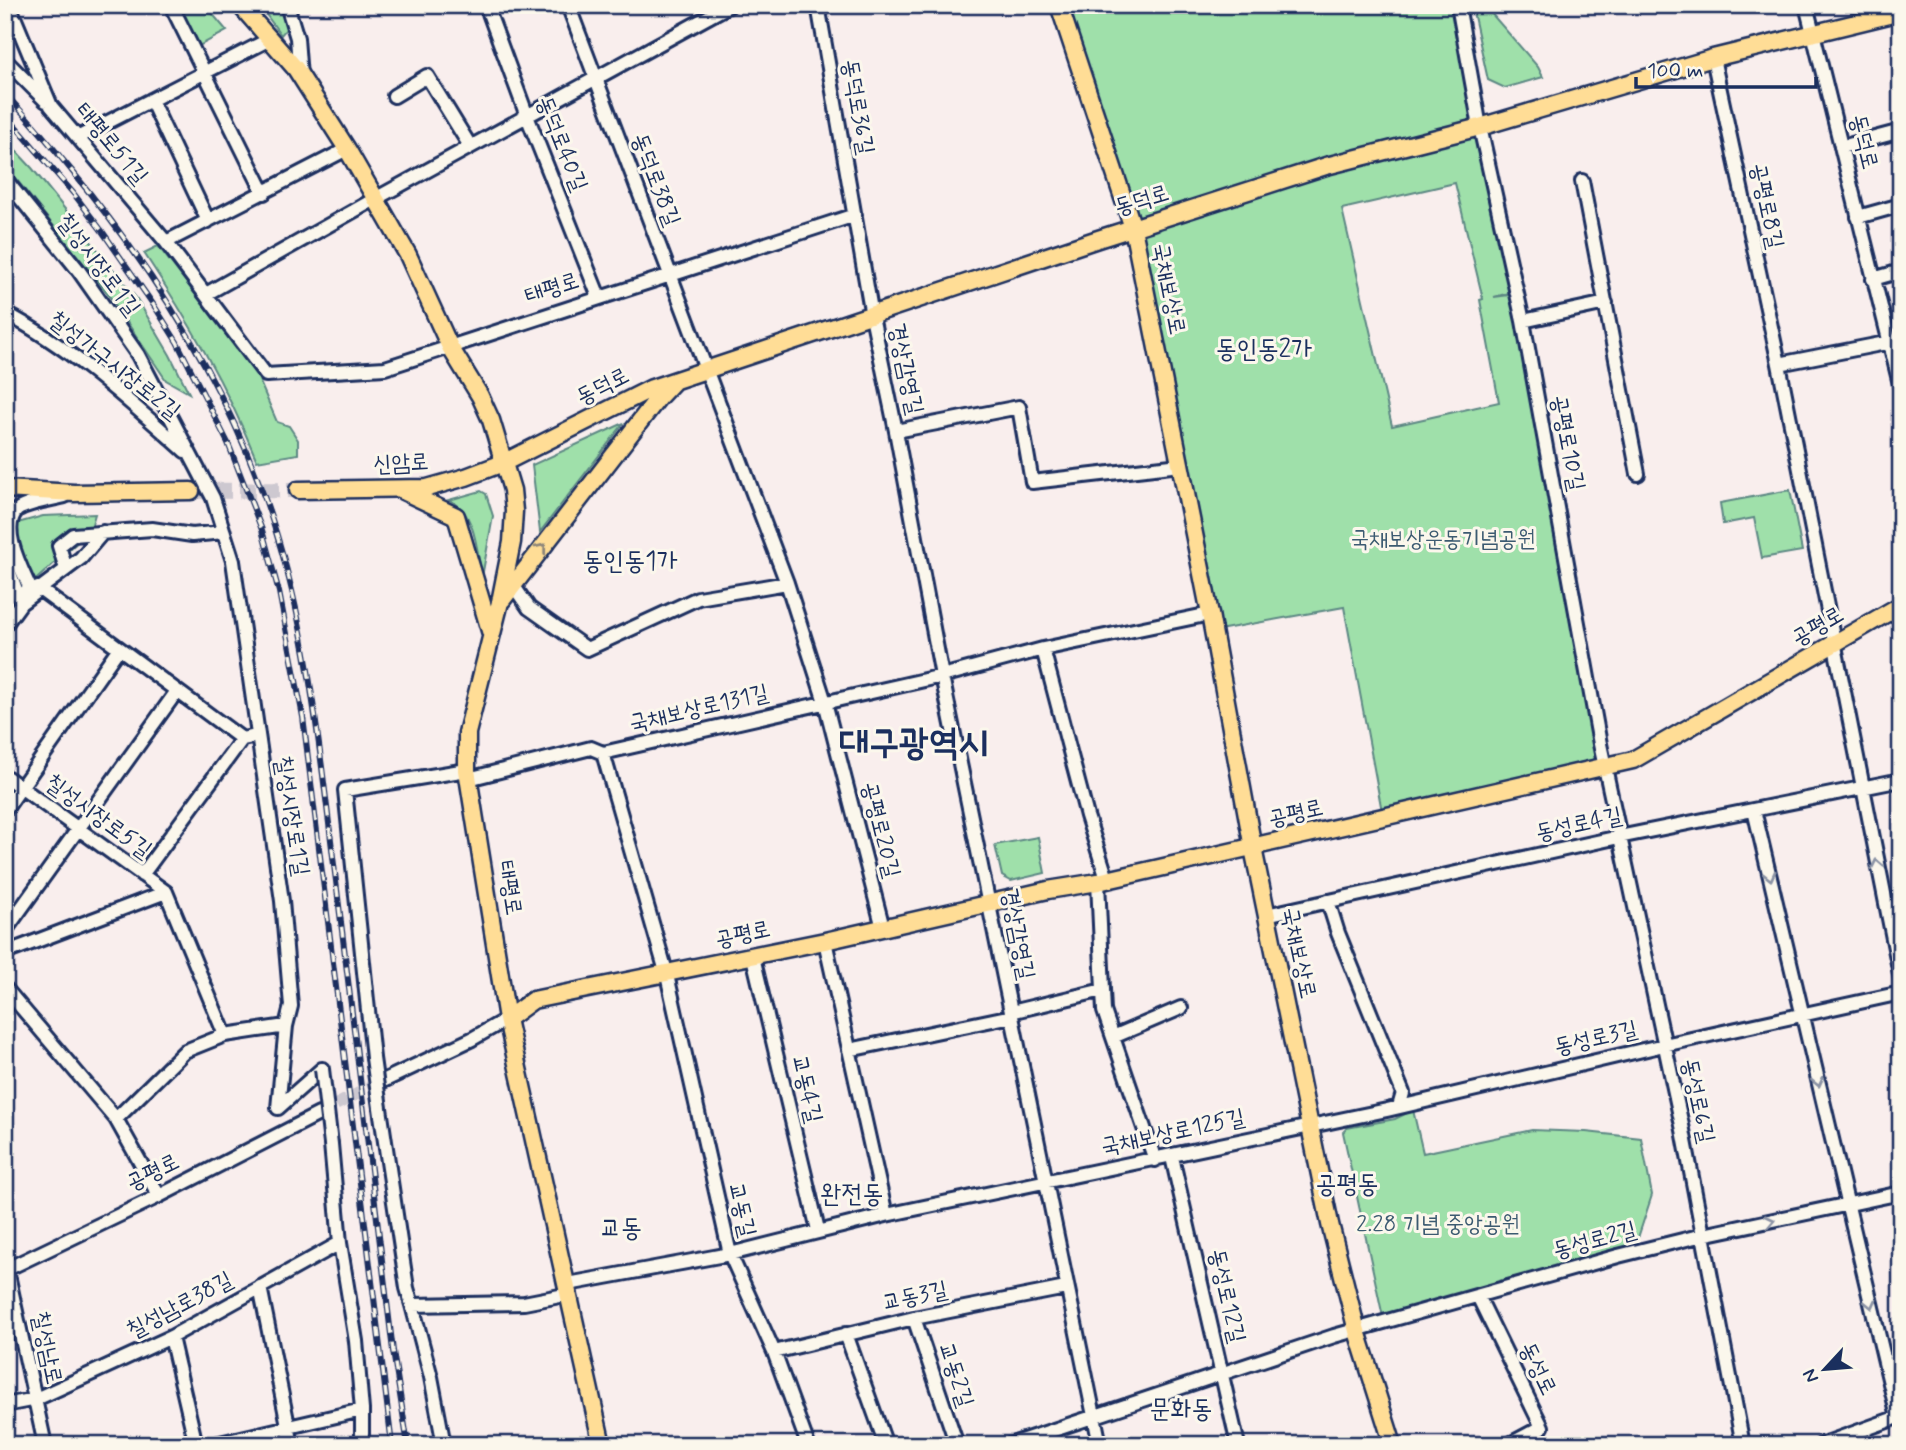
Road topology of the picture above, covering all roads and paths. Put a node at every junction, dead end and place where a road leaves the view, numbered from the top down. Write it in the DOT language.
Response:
graph roads {
  1 [pos="9,5"];
  2 [pos="171,5"];
  3 [pos="240,5"];
  4 [pos="486,5"];
  5 [pos="568,5"];
  6 [pos="730,5"];
  7 [pos="818,5"];
  8 [pos="1059,5"];
  9 [pos="1458,5"];
  10 [pos="1806,5"];
  11 [pos="289,6"];
  12 [pos="1901,12"];
  13 [pos="1812,33"];
  14 [pos="270,39"];
  15 [pos="1713,58"];
  16 [pos="5,60"];
  17 [pos="204,73"];
  18 [pos="300,77"];
  19 [pos="594,79"];
  20 [pos="394,96"];
  21 [pos="151,100"];
  22 [pos="51,106"];
  23 [pos="527,116"];
  24 [pos="1480,127"];
  25 [pos="1901,131"];
  26 [pos="79,137"];
  27 [pos="470,146"];
  28 [pos="1841,147"];
  29 [pos="347,149"];
  30 [pos="5,179"];
  31 [pos="1582,181"];
  32 [pos="264,193"];
  33 [pos="375,199"];
  34 [pos="1901,205"];
  35 [pos="855,215"];
  36 [pos="1858,217"];
  37 [pos="208,221"];
  38 [pos="1133,228"];
  39 [pos="166,242"];
  40 [pos="1901,271"];
  41 [pos="669,275"];
  42 [pos="1873,279"];
  43 [pos="206,295"];
  44 [pos="599,297"];
  45 [pos="1606,303"];
  46 [pos="5,313"];
  47 [pos="872,316"];
  48 [pos="1523,321"];
  49 [pos="1895,341"];
  50 [pos="450,347"];
  51 [pos="1779,364"];
  52 [pos="704,368"];
  53 [pos="266,375"];
  54 [pos="676,379"];
  55 [pos="1901,388"];
  56 [pos="896,430"];
  57 [pos="192,457"];
  58 [pos="503,463"];
  59 [pos="1180,465"];
  60 [pos="1638,474"];
  61 [pos="5,489"];
  62 [pos="398,489"];
  63 [pos="298,490"];
  64 [pos="191,491"];
  65 [pos="74,493"];
  66 [pos="103,532"];
  67 [pos="223,532"];
  68 [pos="5,560"];
  69 [pos="66,569"];
  70 [pos="787,583"];
  71 [pos="513,585"];
  72 [pos="38,588"];
  73 [pos="500,601"];
  74 [pos="22,603"];
  75 [pos="1901,605"];
  76 [pos="1210,614"];
  77 [pos="5,625"];
  78 [pos="492,636"];
  79 [pos="1835,644"];
  80 [pos="119,648"];
  81 [pos="1043,649"];
  82 [pos="942,676"];
  83 [pos="177,691"];
  84 [pos="825,702"];
  85 [pos="257,736"];
  86 [pos="242,739"];
  87 [pos="603,753"];
  88 [pos="1606,767"];
  89 [pos="467,774"];
  90 [pos="5,776"];
  91 [pos="1901,780"];
  92 [pos="21,787"];
  93 [pos="1862,788"];
  94 [pos="5,810"];
  95 [pos="1754,810"];
  96 [pos="80,830"];
  97 [pos="1619,837"];
  98 [pos="1253,848"];
  99 [pos="142,875"];
  100 [pos="1103,881"];
  101 [pos="166,892"];
  102 [pos="1328,901"];
  103 [pos="990,903"];
  104 [pos="1266,915"];
  105 [pos="883,928"];
  106 [pos="5,931"];
  107 [pos="825,942"];
  108 [pos="5,953"];
  109 [pos="753,957"];
  110 [pos="667,975"];
  111 [pos="1901,979"];
  112 [pos="5,988"];
  113 [pos="1103,990"];
  114 [pos="1901,993"];
  115 [pos="1181,1008"];
  116 [pos="1012,1014"];
  117 [pos="1803,1016"];
  118 [pos="507,1019"];
  119 [pos="286,1026"];
  120 [pos="225,1035"];
  121 [pos="1113,1037"];
  122 [pos="1664,1045"];
  123 [pos="849,1050"];
  124 [pos="384,1080"];
  125 [pos="1399,1107"];
  126 [pos="319,1114"];
  127 [pos="116,1119"];
  128 [pos="1311,1125"];
  129 [pos="1172,1157"];
  130 [pos="1155,1160"];
  131 [pos="1045,1182"];
  132 [pos="1901,1193"];
  133 [pos="159,1196"];
  134 [pos="1847,1205"];
  135 [pos="886,1215"];
  136 [pos="818,1230"];
  137 [pos="1703,1236"];
  138 [pos="340,1243"];
  139 [pos="730,1254"];
  140 [pos="6,1266"];
  141 [pos="260,1287"];
  142 [pos="1066,1287"];
  143 [pos="569,1289"];
  144 [pos="1478,1296"];
  145 [pos="412,1305"];
  146 [pos="914,1318"];
  147 [pos="1357,1331"];
  148 [pos="846,1334"];
  149 [pos="171,1337"];
  150 [pos="774,1352"];
  151 [pos="1221,1373"];
  152 [pos="36,1399"];
  153 [pos="5,1405"];
  154 [pos="362,1410"];
  155 [pos="1095,1417"];
  156 [pos="1899,1417"];
  157 [pos="289,1427"];
  158 [pos="45,1445"];
  159 [pos="196,1445"];
  160 [pos="211,1445"];
  161 [pos="292,1445"];
  162 [pos="362,1445"];
  163 [pos="444,1445"];
  164 [pos="602,1445"];
  165 [pos="808,1445"];
  166 [pos="886,1445"];
  167 [pos="957,1445"];
  168 [pos="1009,1445"];
  169 [pos="1100,1445"];
  170 [pos="1238,1445"];
  171 [pos="1393,1445"];
  172 [pos="1508,1445"];
  173 [pos="1743,1445"];
  174 [pos="1822,1445"];
  1 -- 22 [label="street, 태평로51길"];
  2 -- 17 [label="street"];
  3 -- 14 [label="main road, 태평로"];
  4 -- 23 [label="street, 동덕로40길"];
  5 -- 19 [label="street, 동덕로38길"];
  6 -- 19 [label="street"];
  7 -- 35 [label="street, 동덕로36길"];
  8 -- 38 [label="main road, 국채보상로"];
  9 -- 24 [label="street, 공평로10길"];
  10 -- 13 [label="street"];
  11 -- 18 [label="street"];
  12 -- 13 [label="main road, 동덕로"];
  13 -- 15 [label="main road, 동덕로"];
  13 -- 28 [label="street, 동덕로"];
  14 -- 17 [label="street"];
  14 -- 18 [label="main road, 태평로"];
  15 -- 24 [label="main road, 동덕로"];
  15 -- 51 [label="street, 공평로8길"];
  16 -- 22 [label="street"];
  17 -- 21 [label="street"];
  17 -- 32 [label="street"];
  18 -- 29 [label="main road, 태평로"];
  19 -- 23 [label="street"];
  19 -- 41 [label="street, 동덕로38길"];
  20 -- 27 [label="street"];
  21 -- 26 [label="street"];
  21 -- 37 [label="street"];
  22 -- 26 [label="street, 태평로51길"];
  23 -- 27 [label="street"];
  23 -- 44 [label="street, 동덕로40길"];
  24 -- 38 [label="main road, 동덕로"];
  24 -- 48 [label="street, 공평로10길"];
  25 -- 28 [label="street"];
  26 -- 39 [label="street, 태평로51길"];
  27 -- 33 [label="street"];
  28 -- 36 [label="street, 동덕로"];
  29 -- 32 [label="street"];
  29 -- 33 [label="main road, 태평로"];
  30 -- 57 [label="street, 칠성시장로1길"];
  31 -- 45 [label="street"];
  32 -- 37 [label="street"];
  33 -- 43 [label="street"];
  33 -- 50 [label="main road, 태평로"];
  34 -- 36 [label="street"];
  35 -- 41 [label="street"];
  35 -- 47 [label="street, 동덕로36길"];
  36 -- 42 [label="street, 동덕로"];
  37 -- 39 [label="street"];
  38 -- 47 [label="main road, 동덕로"];
  38 -- 59 [label="main road, 국채보상로"];
  39 -- 43 [label="street, 태평로51길"];
  40 -- 42 [label="street"];
  41 -- 44 [label="street, 태평로"];
  41 -- 52 [label="street, 동덕로38길"];
  42 -- 49 [label="street, 동덕로"];
  43 -- 53 [label="street, 태평로51길"];
  44 -- 50 [label="street, 태평로"];
  45 -- 48 [label="street"];
  45 -- 60 [label="street"];
  46 -- 57 [label="street, 칠성가구시장로2길"];
  47 -- 52 [label="main road, 동덕로"];
  47 -- 56 [label="street, 경상감영길"];
  48 -- 88 [label="street, 공평로10길"];
  49 -- 51 [label="street"];
  49 -- 55 [label="street"];
  50 -- 53 [label="street, 태평로"];
  50 -- 58 [label="main road, 태평로"];
  51 -- 79 [label="street, 공평로8길"];
  52 -- 54 [label="main road, 동덕로"];
  52 -- 70 [label="street, 공평로20길"];
  54 -- 58 [label="main road, 동덕로"];
  71 -- 54 [label="main road, one-way"];
  56 -- 59 [label="street, 경상감영길"];
  56 -- 82 [label="street, 경상감영길"];
  57 -- 67 [label="street, 칠성시장로1길"];
  58 -- 62 [label="main road, 신암로"];
  58 -- 73 [label="main road, 태평로"];
  59 -- 76 [label="main road, 국채보상로"];
  61 -- 65 [label="main road"];
  62 -- 63 [label="main road, 신암로"];
  62 -- 78 [label="main road"];
  64 -- 65 [label="main road"];
  65 -- 74 [label="street"];
  66 -- 67 [label="street"];
  66 -- 69 [label="street"];
  66 -- 69 [label="street"];
  67 -- 85 [label="street, 칠성시장로1길"];
  68 -- 74 [label="street"];
  69 -- 72 [label="street"];
  70 -- 71 [label="street"];
  70 -- 84 [label="street, 공평로20길"];
  71 -- 73 [label="main road"];
  72 -- 74 [label="street"];
  72 -- 80 [label="street"];
  73 -- 78 [label="main road, 태평로"];
  74 -- 77 [label="street"];
  75 -- 79 [label="main road, 공평로"];
  76 -- 81 [label="street, 국채보상로131길"];
  76 -- 98 [label="main road, 국채보상로"];
  78 -- 89 [label="main road, 태평로"];
  79 -- 88 [label="main road, 공평로"];
  79 -- 93 [label="street, 공평로8길"];
  80 -- 83 [label="street"];
  80 -- 92 [label="street"];
  81 -- 82 [label="street, 국채보상로131길"];
  81 -- 100 [label="street"];
  82 -- 84 [label="street, 국채보상로131길"];
  82 -- 103 [label="street, 경상감영길"];
  83 -- 86 [label="street"];
  83 -- 96 [label="street"];
  84 -- 87 [label="street, 국채보상로131길"];
  84 -- 105 [label="street, 공평로20길"];
  85 -- 86 [label="street"];
  85 -- 119 [label="street, 칠성시장로1길"];
  86 -- 99 [label="street"];
  87 -- 89 [label="street, 국채보상로131길"];
  87 -- 110 [label="street"];
  88 -- 97 [label="street, 동성로6길"];
  88 -- 98 [label="main road, 공평로"];
  89 -- 118 [label="main road, 태평로"];
  89 -- 145 [label="street, 국채보상로131길, bridge"];
  90 -- 92 [label="street, 칠성시장로5길"];
  91 -- 93 [label="street, 동성로4길"];
  92 -- 94 [label="street"];
  92 -- 96 [label="street, 칠성시장로5길"];
  93 -- 95 [label="street, 동성로4길"];
  111 -- 93 [label="street, 공평로8길, one-way"];
  95 -- 97 [label="street, 동성로4길"];
  95 -- 117 [label="street, one-way"];
  96 -- 99 [label="street, 칠성시장로5길"];
  96 -- 106 [label="street"];
  97 -- 102 [label="street, 동성로4길"];
  97 -- 122 [label="street, 동성로6길"];
  98 -- 100 [label="main road, 공평로"];
  98 -- 104 [label="main road, 국채보상로"];
  99 -- 101 [label="street, 칠성시장로5길"];
  100 -- 103 [label="main road, 공평로"];
  100 -- 113 [label="street"];
  101 -- 108 [label="street, 칠성시장로5길"];
  101 -- 120 [label="street"];
  102 -- 104 [label="street, 동성로4길"];
  102 -- 125 [label="street"];
  103 -- 105 [label="main road, 공평로"];
  103 -- 116 [label="street, 경상감영길"];
  104 -- 128 [label="main road, 국채보상로"];
  105 -- 107 [label="main road, 공평로"];
  107 -- 109 [label="main road, 공평로"];
  107 -- 123 [label="street"];
  109 -- 110 [label="main road, 공평로"];
  109 -- 136 [label="street, 교동4길"];
  110 -- 118 [label="main road, 공평로"];
  110 -- 139 [label="street, 교동길"];
  112 -- 127 [label="street"];
  113 -- 116 [label="street"];
  113 -- 121 [label="street"];
  114 -- 117 [label="street, 동성로3길"];
  115 -- 121 [label="street"];
  116 -- 123 [label="street"];
  116 -- 131 [label="street, 경상감영길"];
  117 -- 122 [label="street, 동성로3길"];
  117 -- 134 [label="street, one-way"];
  118 -- 124 [label="street, 공평로"];
  118 -- 143 [label="main road, 태평로"];
  119 -- 120 [label="street"];
  119 -- 138 [label="street, 칠성시장로1길, bridge"];
  120 -- 127 [label="street"];
  121 -- 130 [label="street"];
  122 -- 125 [label="street, 동성로3길"];
  122 -- 137 [label="street, 동성로6길"];
  123 -- 135 [label="street"];
  125 -- 128 [label="street, 동성로3길"];
  126 -- 133 [label="street, 공평로"];
  127 -- 133 [label="street"];
  128 -- 129 [label="street, 국채보상로125길"];
  128 -- 147 [label="main road, 국채보상로"];
  129 -- 130 [label="street, 국채보상로125길"];
  129 -- 151 [label="street, 동성로12길"];
  130 -- 131 [label="street, 국채보상로125길"];
  131 -- 135 [label="street"];
  131 -- 142 [label="street, 경상감영길"];
  132 -- 134 [label="street, 동성로2길"];
  133 -- 140 [label="street, 공평로"];
  137 -- 134 [label="street, 동성로2길, one-way"];
  134 -- 156 [label="street, one-way"];
  135 -- 136 [label="street"];
  136 -- 139 [label="street"];
  137 -- 144 [label="street, 동성로2길"];
  137 -- 173 [label="street, 동성로6길"];
  138 -- 141 [label="street, 칠성남로38길"];
  138 -- 154 [label="street"];
  139 -- 143 [label="street"];
  139 -- 150 [label="street, 교동길"];
  140 -- 152 [label="street, 칠성남로"];
  141 -- 149 [label="street, 칠성남로38길"];
  141 -- 157 [label="street"];
  142 -- 146 [label="street, 교동3길"];
  142 -- 155 [label="street, 경상감영길"];
  143 -- 145 [label="street"];
  143 -- 164 [label="main road, 태평로"];
  144 -- 147 [label="street, 동성로2길"];
  144 -- 172 [label="street, 동성로"];
  145 -- 163 [label="street"];
  146 -- 148 [label="street, 교동3길"];
  146 -- 167 [label="street, 교동2길"];
  147 -- 151 [label="street, 동성로2길"];
  147 -- 171 [label="main road, 국채보상로"];
  148 -- 150 [label="street, 교동3길"];
  148 -- 166 [label="street"];
  149 -- 152 [label="street, 칠성남로38길"];
  149 -- 159 [label="street"];
  150 -- 165 [label="street, 교동길"];
  151 -- 155 [label="street, 동성로2길"];
  151 -- 170 [label="street, 동성로12길"];
  152 -- 153 [label="street, 칠성남로38길"];
  152 -- 158 [label="street, 칠성남로"];
  154 -- 157 [label="street"];
  154 -- 162 [label="street"];
  155 -- 168 [label="street"];
  155 -- 169 [label="street, 경상감영길"];
  156 -- 174 [label="street"];
  157 -- 160 [label="street"];
  157 -- 161 [label="street"];
}
